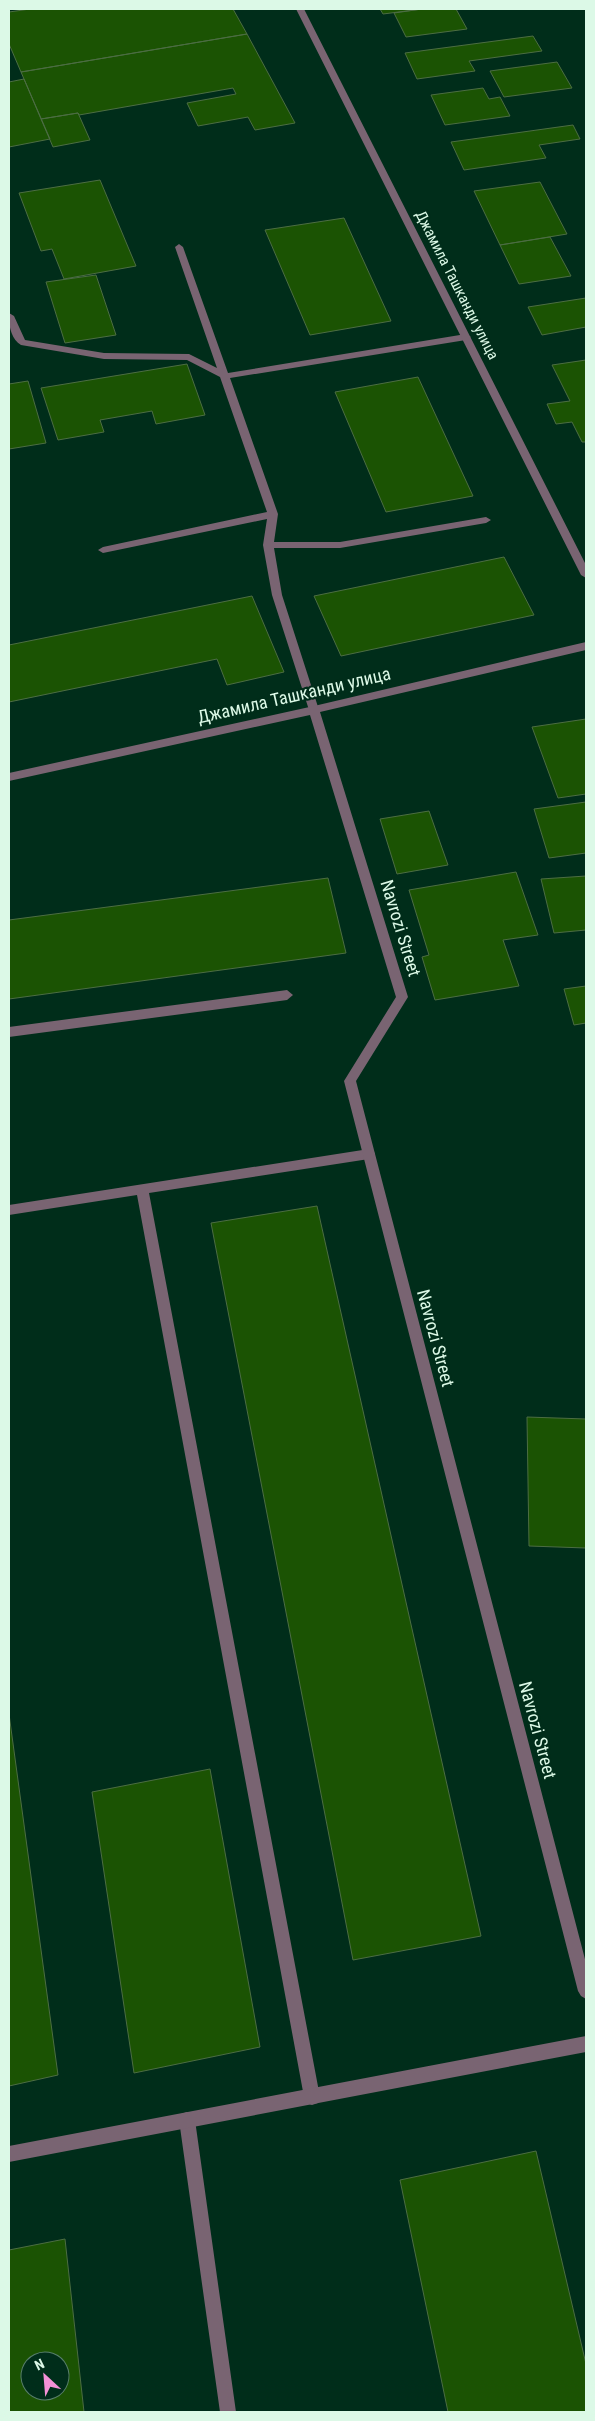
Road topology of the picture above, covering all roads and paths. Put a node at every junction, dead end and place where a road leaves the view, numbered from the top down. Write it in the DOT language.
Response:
graph roads {
  1 [pos="300,9"];
  2 [pos="179,246"];
  3 [pos="9,316"];
  4 [pos="466,337"];
  5 [pos="225,376"];
  6 [pos="273,514"];
  7 [pos="486,520"];
  8 [pos="268,545"];
  9 [pos="103,550"];
  10 [pos="586,575"];
  11 [pos="586,646"];
  12 [pos="314,710"];
  13 [pos="9,777"];
  14 [pos="288,995"];
  15 [pos="9,1032"];
  16 [pos="369,1154"];
  17 [pos="142,1189"];
  18 [pos="9,1210"];
  19 [pos="586,1991"];
  20 [pos="586,2044"];
  21 [pos="312,2097"];
  22 [pos="187,2120"];
  23 [pos="9,2154"];
  24 [pos="228,2412"];
  1 -- 4 [label="street, Джамила Ташканди улица"];
  2 -- 5 [label="street"];
  3 -- 5 [label="street"];
  4 -- 5 [label="street"];
  4 -- 10 [label="street, Джамила Ташканди улица"];
  5 -- 6 [label="street"];
  6 -- 8 [label="street, Navrozi Street"];
  6 -- 9 [label="street"];
  7 -- 8 [label="street"];
  8 -- 12 [label="street, Navrozi Street"];
  11 -- 12 [label="street, Джамила Ташканди улица"];
  12 -- 13 [label="street, Джамила Ташканди улица"];
  12 -- 16 [label="street, Navrozi Street"];
  14 -- 15 [label="street"];
  16 -- 17 [label="street"];
  16 -- 19 [label="street, Navrozi Street"];
  17 -- 18 [label="street"];
  17 -- 21 [label="street"];
  20 -- 21 [label="street"];
  21 -- 22 [label="street"];
  22 -- 23 [label="street"];
  22 -- 24 [label="street"];
}
